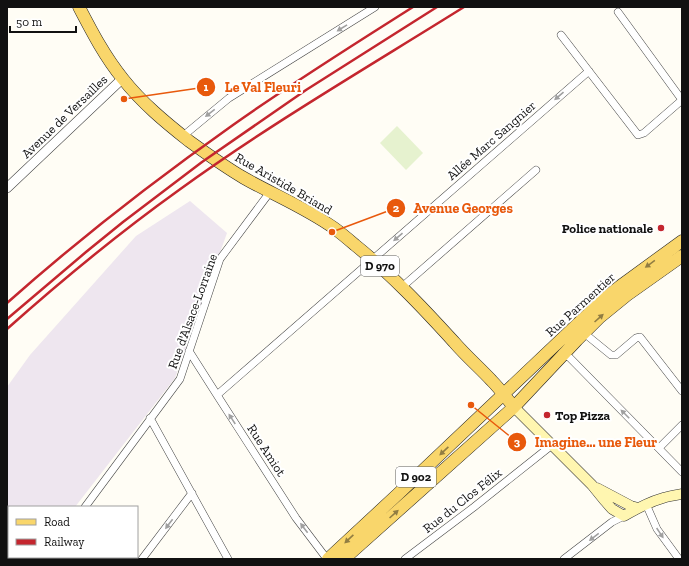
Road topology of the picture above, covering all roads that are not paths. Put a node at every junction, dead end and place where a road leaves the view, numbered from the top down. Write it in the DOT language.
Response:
graph roads {
  1 [pos="79,7"];
  2 [pos="375,7"];
  3 [pos="618,12"];
  4 [pos="561,35"];
  5 [pos="588,71"];
  6 [pos="122,79"];
  7 [pos="682,100"];
  8 [pos="183,136"];
  9 [pos="536,170"];
  10 [pos="7,188"];
  11 [pos="270,192"];
  12 [pos="682,241"];
  13 [pos="682,256"];
  14 [pos="373,259"];
  15 [pos="402,287"];
  16 [pos="584,333"];
  17 [pos="189,351"];
  18 [pos="555,353"];
  19 [pos="516,382"];
  20 [pos="493,383"];
  21 [pos="682,392"];
  22 [pos="217,395"];
  23 [pos="503,395"];
  24 [pos="514,407"];
  25 [pos="150,418"];
  26 [pos="682,424"];
  27 [pos="552,445"];
  28 [pos="659,448"];
  29 [pos="445,468"];
  30 [pos="682,472"];
  31 [pos="592,485"];
  32 [pos="192,493"];
  33 [pos="682,494"];
  34 [pos="85,506"];
  35 [pos="642,506"];
  36 [pos="624,516"];
  37 [pos="142,559"];
  38 [pos="228,559"];
  39 [pos="328,559"];
  40 [pos="344,559"];
  41 [pos="405,559"];
  42 [pos="564,559"];
  43 [pos="679,559"];
  1 -- 6 [label="main road, Rue Aristide Briand / D 970"];
  2 -- 8 [label="street, one-way"];
  3 -- 7 [label="street"];
  4 -- 5 [label="street"];
  5 -- 7 [label="street"];
  5 -- 14 [label="street, Allée Marc Sangnier, one-way"];
  6 -- 8 [label="main road, Rue Aristide Briand / D 970"];
  6 -- 10 [label="street, Avenue de Versailles"];
  8 -- 11 [label="main road, Rue Aristide Briand / D 970"];
  9 -- 15 [label="street"];
  11 -- 14 [label="main road, Rue Aristide Briand / D 970"];
  11 -- 17 [label="street, Rue d'Alsace-Lorraine"];
  12 -- 18 [label="main road, Rue Parmentier, one-way"];
  16 -- 13 [label="main road, Rue Parmentier / D 902, one-way"];
  14 -- 15 [label="main road, Rue Aristide Briand / D 970"];
  14 -- 22 [label="street, Allée Marc Sangnier"];
  15 -- 20 [label="main road, Rue Aristide Briand / D 970"];
  16 -- 18 [label="main road, Rue Parmentier / D 902"];
  16 -- 21 [label="street"];
  17 -- 22 [label="street, Rue Amiot"];
  17 -- 25 [label="street, Rue d'Alsace-Lorraine"];
  18 -- 19 [label="main road, Rue Parmentier / D 902"];
  18 -- 24 [label="main road, Rue Parmentier / D 902"];
  28 -- 18 [label="street, one-way"];
  19 -- 20 [label="main road"];
  19 -- 23 [label="main road, Rue Parmentier / D 902"];
  20 -- 23 [label="main road, Rue Aristide Briand / D 970"];
  39 -- 22 [label="street, Rue Amiot, one-way"];
  23 -- 24 [label="main road, Rue Aristide Briand"];
  23 -- 29 [label="main road"];
  23 -- 39 [label="main road, D 902, one-way"];
  24 -- 27 [label="main road"];
  24 -- 29 [label="main road, D 902"];
  25 -- 32 [label="street"];
  25 -- 34 [label="street, Rue d'Alsace-Lorraine"];
  26 -- 28 [label="street"];
  27 -- 31 [label="main road"];
  27 -- 41 [label="street, Rue du Clos Félix"];
  28 -- 30 [label="street"];
  40 -- 29 [label="main road, D 902, one-way"];
  31 -- 35 [label="main road"];
  31 -- 36 [label="main road"];
  32 -- 37 [label="street, one-way"];
  32 -- 38 [label="street"];
  33 -- 35 [label="main road"];
  35 -- 36 [label="main road"];
  35 -- 43 [label="street, one-way"];
  36 -- 42 [label="street, one-way"];
}
